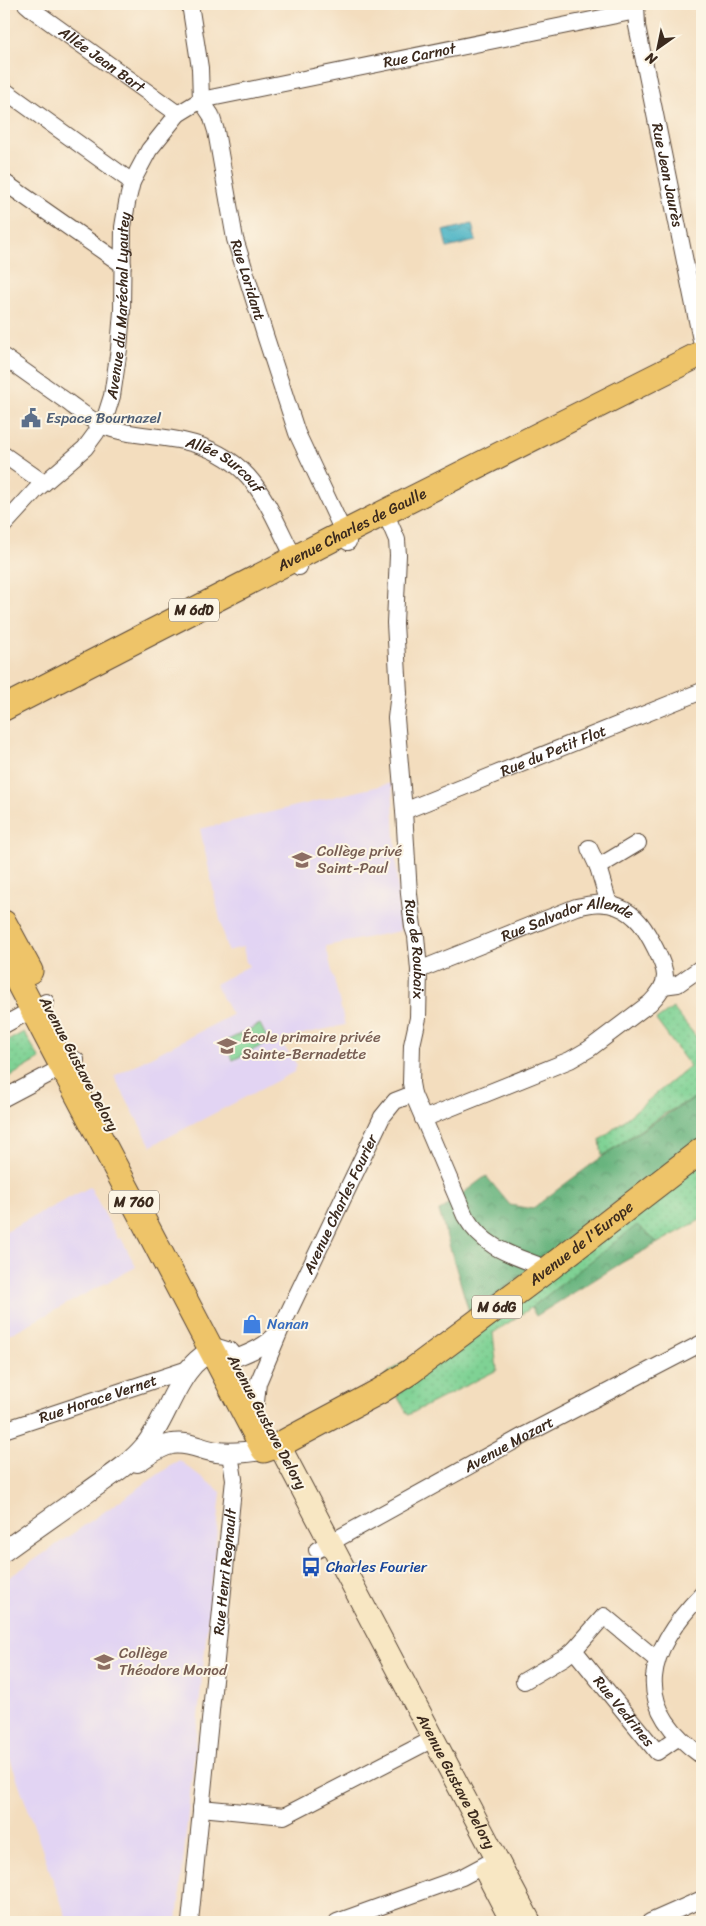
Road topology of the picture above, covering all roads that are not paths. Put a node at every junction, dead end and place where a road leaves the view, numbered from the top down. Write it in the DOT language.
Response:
graph roads {
  1 [pos="26,4"];
  2 [pos="190,4"];
  3 [pos="636,7"];
  4 [pos="4,90"];
  5 [pos="201,100"];
  6 [pos="178,114"];
  7 [pos="4,182"];
  8 [pos="132,182"];
  9 [pos="123,265"];
  10 [pos="702,345"];
  11 [pos="702,353"];
  12 [pos="4,357"];
  13 [pos="702,366"];
  14 [pos="102,425"];
  15 [pos="4,455"];
  16 [pos="44,483"];
  17 [pos="388,518"];
  18 [pos="4,525"];
  19 [pos="347,538"];
  20 [pos="297,564"];
  21 [pos="702,692"];
  22 [pos="4,708"];
  23 [pos="4,720"];
  24 [pos="404,811"];
  25 [pos="638,843"];
  26 [pos="590,848"];
  27 [pos="598,867"];
  28 [pos="609,904"];
  29 [pos="4,923"];
  30 [pos="4,955"];
  31 [pos="702,967"];
  32 [pos="419,970"];
  33 [pos="663,986"];
  34 [pos="39,1006"];
  35 [pos="4,1025"];
  36 [pos="70,1064"];
  37 [pos="413,1094"];
  38 [pos="4,1098"];
  39 [pos="423,1119"];
  40 [pos="702,1150"];
  41 [pos="548,1269"];
  42 [pos="282,1326"];
  43 [pos="702,1343"];
  44 [pos="224,1357"];
  45 [pos="190,1368"];
  46 [pos="256,1402"];
  47 [pos="4,1430"];
  48 [pos="271,1447"];
  49 [pos="230,1454"];
  50 [pos="109,1477"];
  51 [pos="324,1546"];
  52 [pos="4,1551"];
  53 [pos="702,1594"];
  54 [pos="574,1650"];
  55 [pos="657,1660"];
  56 [pos="524,1681"];
  57 [pos="679,1737"];
  58 [pos="426,1742"];
  59 [pos="702,1756"];
  60 [pos="202,1808"];
  61 [pos="490,1863"];
  62 [pos="702,1899"];
  63 [pos="653,1921"];
  64 [pos="190,1922"];
  65 [pos="337,1922"];
  66 [pos="512,1922"];
  67 [pos="530,1922"];
  1 -- 6 [label="street, Allée Jean Bart"];
  2 -- 5 [label="street, Rue Loridant"];
  3 -- 5 [label="street, Rue Carnot"];
  3 -- 10 [label="street, Rue Jean Jaurès"];
  4 -- 8 [label="street"];
  5 -- 6 [label="street, Avenue du Maréchal Lyautey"];
  5 -- 19 [label="street, Rue Loridant"];
  6 -- 8 [label="street, Avenue du Maréchal Lyautey"];
  7 -- 9 [label="street"];
  8 -- 9 [label="street, Avenue du Maréchal Lyautey"];
  9 -- 14 [label="street, Avenue du Maréchal Lyautey"];
  11 -- 17 [label="main road, Avenue Charles de Gaulle"];
  12 -- 14 [label="street"];
  13 -- 17 [label="main road, Avenue Charles de Gaulle"];
  14 -- 16 [label="street, Avenue du Maréchal Lyautey"];
  14 -- 20 [label="street, Allée Surcouf"];
  15 -- 16 [label="street"];
  16 -- 18 [label="street, Avenue du Maréchal Lyautey"];
  17 -- 19 [label="main road, Avenue Charles de Gaulle"];
  17 -- 24 [label="street, Rue de Roubaix"];
  19 -- 20 [label="main road, Avenue Charles de Gaulle"];
  20 -- 22 [label="main road, Avenue Charles de Gaulle / M 6dD"];
  20 -- 23 [label="main road, Avenue Charles de Gaulle"];
  21 -- 24 [label="street, Rue du Petit Flot"];
  24 -- 32 [label="street, Rue de Roubaix"];
  25 -- 27 [label="street"];
  26 -- 27 [label="street"];
  27 -- 28 [label="street"];
  28 -- 32 [label="street, Rue Salvador Allende"];
  28 -- 33 [label="street, Rue Salvador Allende"];
  29 -- 34 [label="main road, Avenue Gustave Delory / M 760"];
  30 -- 34 [label="main road, Avenue Gustave Delory / M 760"];
  31 -- 33 [label="street"];
  32 -- 37 [label="street, Rue de Roubaix"];
  33 -- 39 [label="street"];
  34 -- 35 [label="street"];
  34 -- 36 [label="main road, Avenue Gustave Delory / M 760"];
  36 -- 38 [label="street"];
  36 -- 44 [label="main road, Avenue Gustave Delory / M 760"];
  37 -- 39 [label="street, Rue de Roubaix"];
  37 -- 42 [label="street, Avenue Charles Fourier"];
  39 -- 41 [label="street, Rue de Roubaix"];
  40 -- 41 [label="main road, Avenue de l'Europe / M 6dG"];
  41 -- 48 [label="main road, Avenue de l'Europe / M 6dG"];
  42 -- 44 [label="street, Avenue Charles Fourier"];
  42 -- 46 [label="street, Avenue Charles Fourier"];
  43 -- 51 [label="street, Avenue Mozart"];
  44 -- 45 [label="street, Avenue Charles Fourier"];
  44 -- 46 [label="main road, Avenue Gustave Delory / M 760"];
  44 -- 48 [label="main road, Avenue Gustave Delory / M 760"];
  45 -- 47 [label="street, Rue Horace Vernet"];
  45 -- 50 [label="street, Avenue Charles Fourier"];
  46 -- 48 [label="main road, Avenue Gustave Delory / M 760"];
  48 -- 49 [label="street, Avenue Charles Fourier"];
  48 -- 51 [label="main road, Avenue Gustave Delory / M 760"];
  49 -- 50 [label="street, Avenue Charles Fourier"];
  49 -- 60 [label="street, Rue Henri Regnault"];
  50 -- 52 [label="street, Avenue Charles Fourier"];
  51 -- 58 [label="main road, Avenue Gustave Delory / M 760"];
  53 -- 55 [label="street, Rue Vedrines"];
  54 -- 55 [label="street"];
  54 -- 56 [label="street"];
  54 -- 57 [label="street, Rue Vedrines"];
  55 -- 57 [label="street, Rue Vedrines"];
  57 -- 59 [label="street, Rue Vedrines"];
  58 -- 60 [label="street"];
  58 -- 61 [label="main road, Avenue Gustave Delory / M 760"];
  60 -- 64 [label="street, Rue Henri Regnault"];
  61 -- 65 [label="street"];
  61 -- 66 [label="main road, Avenue Gustave Delory / M 760"];
  61 -- 67 [label="main road, Avenue Gustave Delory / M 760"];
  62 -- 63 [label="street"];
}
